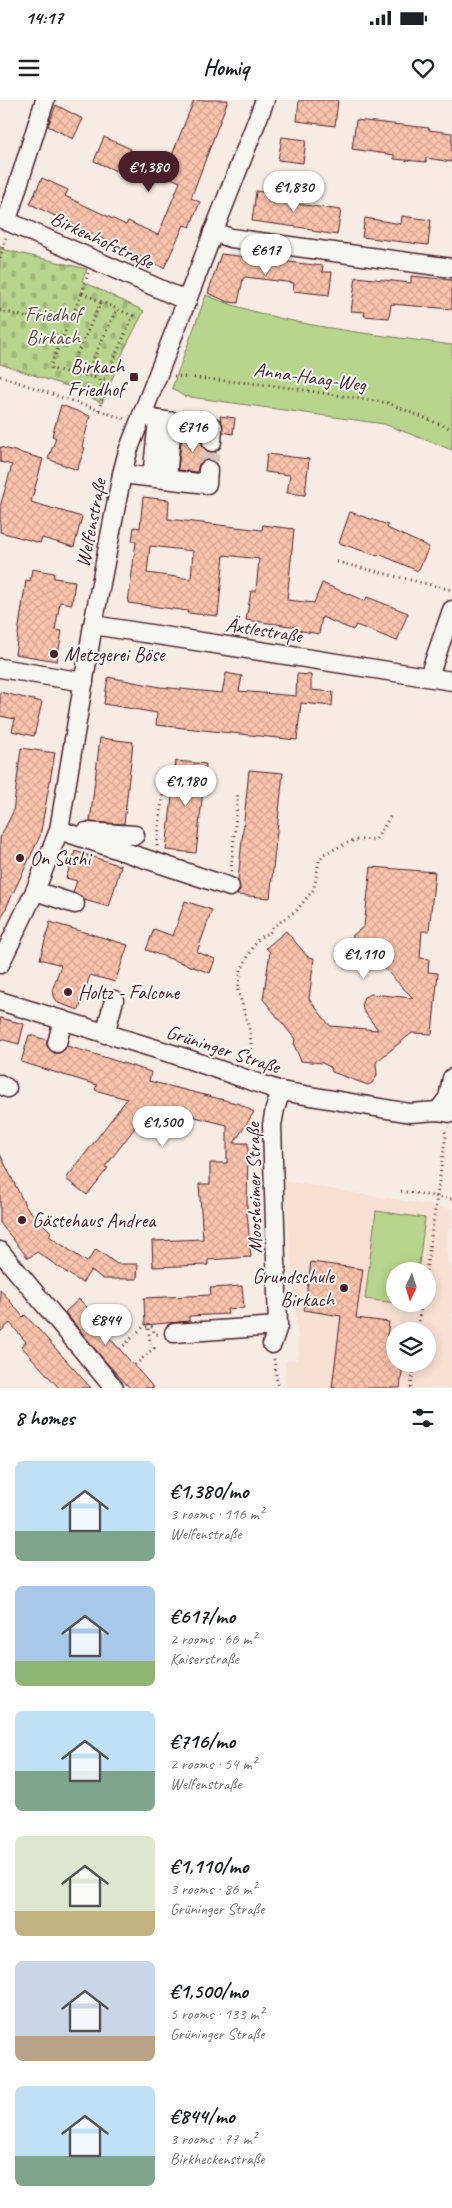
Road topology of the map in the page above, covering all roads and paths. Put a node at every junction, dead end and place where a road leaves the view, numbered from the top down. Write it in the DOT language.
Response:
graph roads {
  1 [pos="45,100"];
  2 [pos="265,100"];
  3 [pos="3,219"];
  4 [pos="213,232"];
  5 [pos="452,268"];
  6 [pos="187,301"];
  7 [pos="101,302"];
  8 [pos="117,309"];
  9 [pos="0,310"];
  10 [pos="72,316"];
  11 [pos="69,372"];
  12 [pos="158,374"];
  13 [pos="0,376"];
  14 [pos="85,376"];
  15 [pos="100,379"];
  16 [pos="99,410"];
  17 [pos="153,420"];
  18 [pos="452,429"];
  19 [pos="212,442"];
  20 [pos="208,470"];
  21 [pos="122,474"];
  22 [pos="159,478"];
  23 [pos="336,562"];
  24 [pos="452,590"];
  25 [pos="452,610"];
  26 [pos="93,625"];
  27 [pos="0,668"];
  28 [pos="429,676"];
  29 [pos="452,681"];
  30 [pos="84,682"];
  31 [pos="164,782"];
  32 [pos="238,792"];
  33 [pos="392,814"];
  34 [pos="59,830"];
  35 [pos="136,835"];
  36 [pos="155,861"];
  37 [pos="230,887"];
  38 [pos="35,891"];
  39 [pos="74,904"];
  40 [pos="0,964"];
  41 [pos="114,1000"];
  42 [pos="0,1001"];
  43 [pos="63,1020"];
  44 [pos="105,1034"];
  45 [pos="57,1043"];
  46 [pos="452,1078"];
  47 [pos="254,1082"];
  48 [pos="281,1091"];
  49 [pos="445,1112"];
  50 [pos="401,1191"];
  51 [pos="438,1197"];
  52 [pos="452,1199"];
  53 [pos="0,1252"];
  54 [pos="427,1262"];
  55 [pos="278,1326"];
  56 [pos="148,1327"];
  57 [pos="174,1333"];
  58 [pos="272,1344"];
  59 [pos="120,1348"];
  60 [pos="135,1365"];
  61 [pos="413,1372"];
  62 [pos="114,1388"];
  63 [pos="278,1388"];
  64 [pos="410,1388"];
  1 -- 3 [label="street"];
  2 -- 4 [label="street, Welfenstraße"];
  3 -- 6 [label="street, Birkenhofstraße"];
  4 -- 5 [label="street"];
  4 -- 6 [label="street, Welfenstraße"];
  6 -- 12 [label="street, Welfenstraße"];
  7 -- 8 [label="path"];
  7 -- 10 [label="path"];
  7 -- 11 [label="path"];
  8 -- 14 [label="path"];
  8 -- 15 [label="path"];
  9 -- 10 [label="path"];
  10 -- 11 [label="path"];
  11 -- 14 [label="path"];
  12 -- 17 [label="street, Welfenstraße"];
  12 -- 18 [label="path, Anna-Haag-Weg"];
  13 -- 16 [label="path"];
  14 -- 15 [label="path"];
  15 -- 16 [label="path"];
  16 -- 17 [label="path"];
  17 -- 19 [label="street"];
  17 -- 21 [label="street, Welfenstraße"];
  17 -- 22 [label="street"];
  20 -- 22 [label="street"];
  21 -- 22 [label="street"];
  21 -- 26 [label="street, Welfenstraße"];
  23 -- 24 [label="path"];
  25 -- 28 [label="street"];
  26 -- 28 [label="street, Äxtlestraße"];
  26 -- 30 [label="street, Welfenstraße"];
  27 -- 30 [label="street"];
  28 -- 29 [label="street, Äxtlestraße"];
  30 -- 34 [label="street, Welfenstraße"];
  31 -- 36 [label="path"];
  32 -- 37 [label="path"];
  33 -- 47 [label="path"];
  34 -- 35 [label="street"];
  34 -- 36 [label="street"];
  34 -- 38 [label="street, Welfenstraße"];
  36 -- 37 [label="street"];
  38 -- 39 [label="street"];
  38 -- 40 [label="street, Welfenstraße"];
  41 -- 44 [label="street"];
  42 -- 43 [label="street, Grüninger Straße"];
  43 -- 44 [label="street, Grüninger Straße"];
  43 -- 45 [label="street"];
  44 -- 47 [label="street, Grüninger Straße"];
  46 -- 49 [label="street"];
  47 -- 48 [label="street, Grüninger Straße"];
  48 -- 49 [label="street, Grüninger Straße"];
  48 -- 55 [label="street, Moosheimer Straße"];
  49 -- 51 [label="path"];
  50 -- 51 [label="path"];
  51 -- 52 [label="path"];
  51 -- 54 [label="path"];
  53 -- 62 [label="street"];
  55 -- 57 [label="street"];
  55 -- 58 [label="street, Moosheimer Straße"];
  56 -- 57 [label="path"];
  56 -- 59 [label="path"];
  56 -- 60 [label="path"];
  58 -- 63 [label="path"];
  61 -- 64 [label="path"];
}
